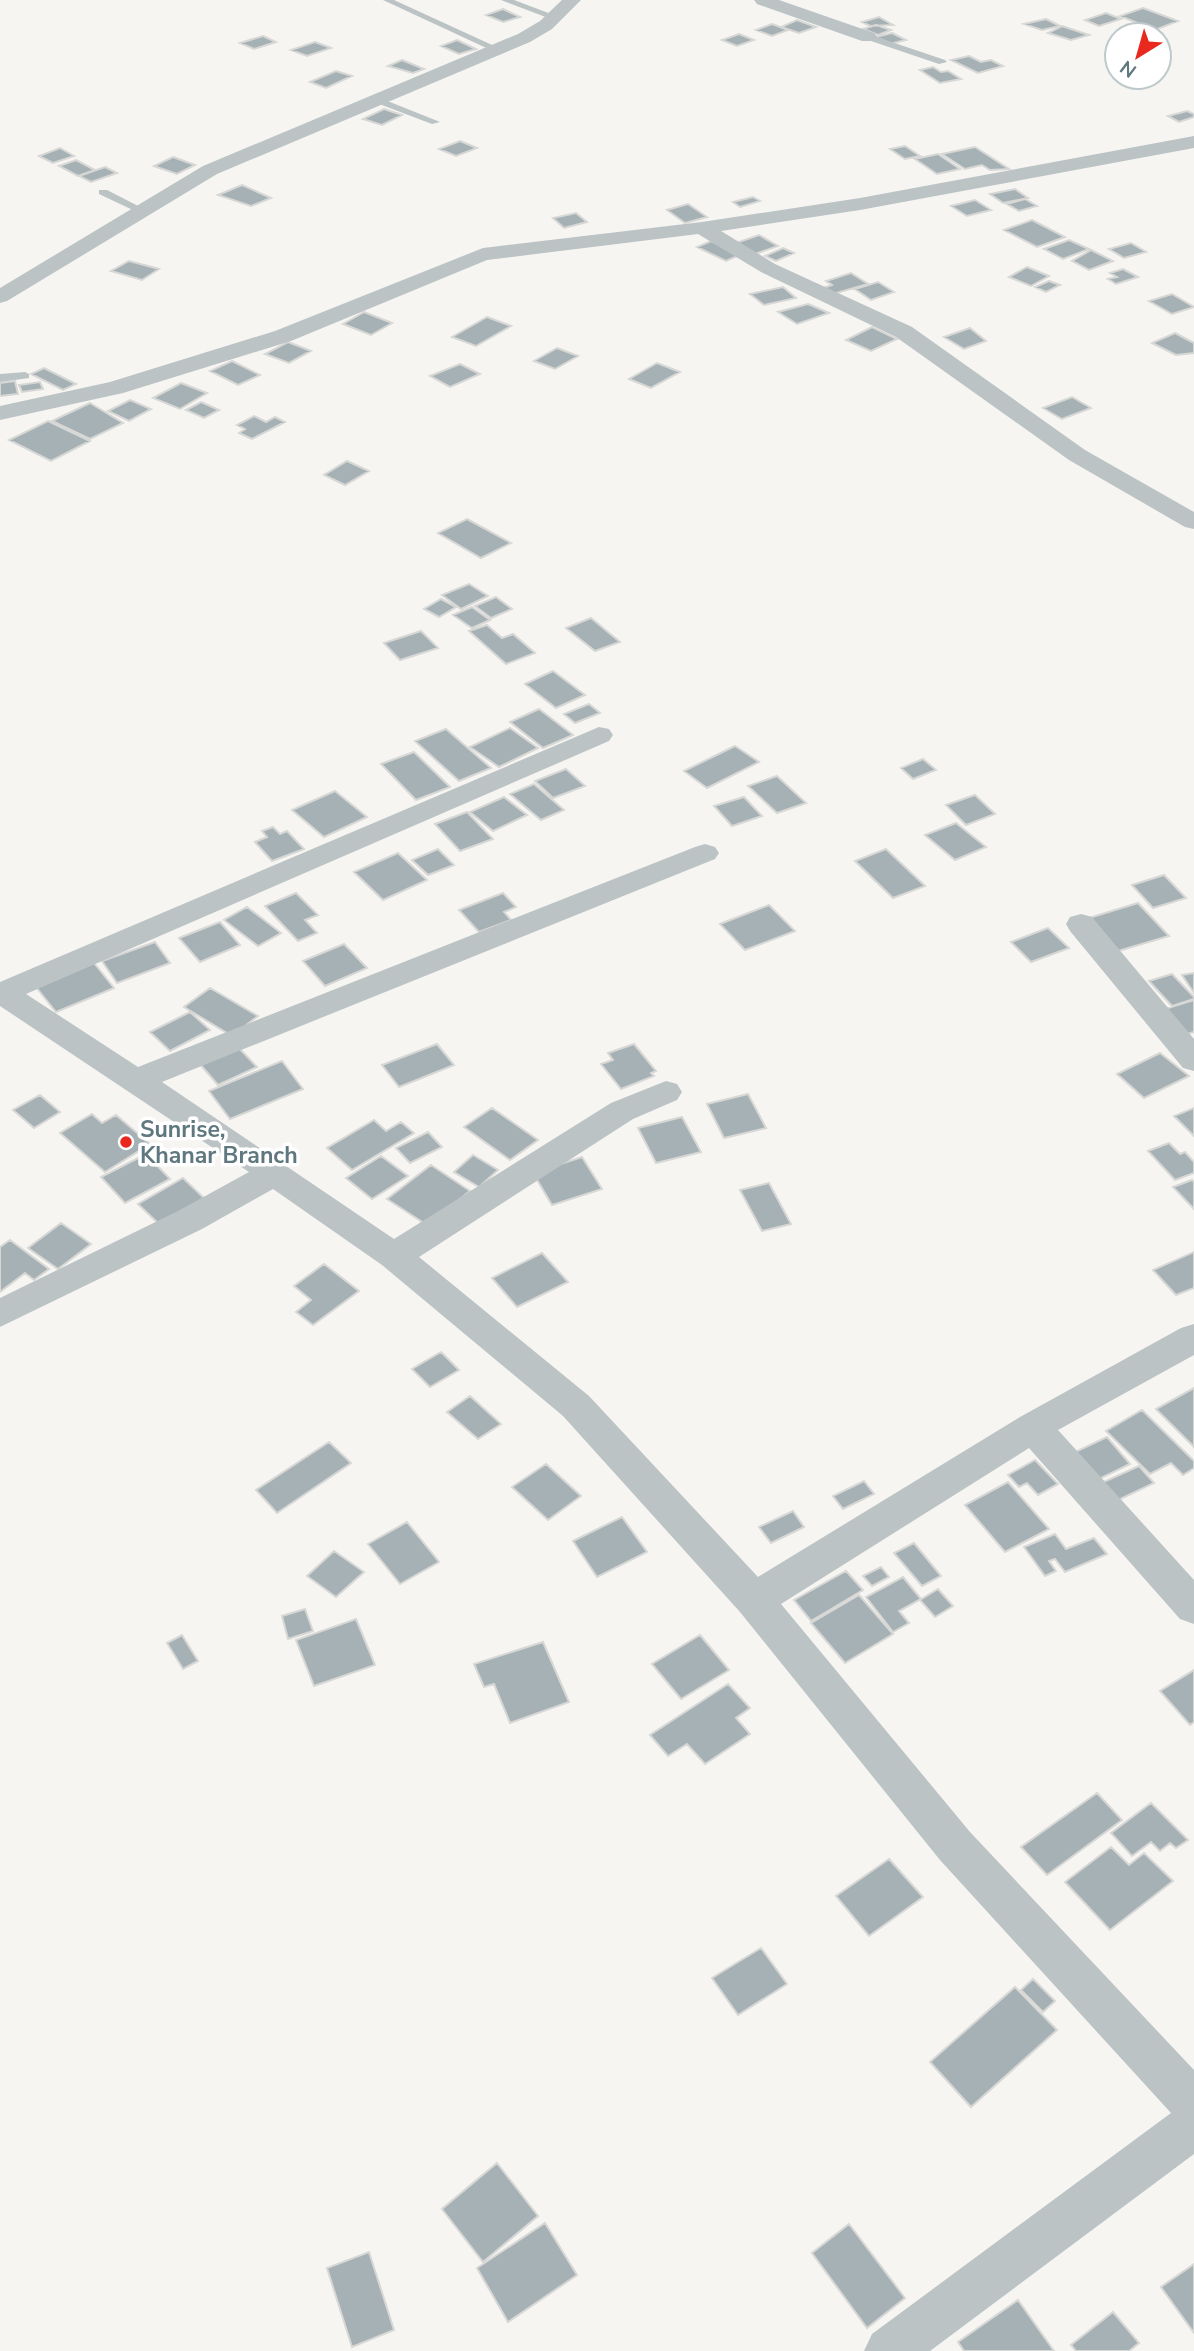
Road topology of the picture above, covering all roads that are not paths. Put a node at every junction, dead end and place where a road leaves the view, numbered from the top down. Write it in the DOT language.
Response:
graph roads {
  1 [pos="387,0"];
  2 [pos="505,0"];
  3 [pos="572,0"];
  4 [pos="763,0"];
  5 [pos="554,17"];
  6 [pos="868,37"];
  7 [pos="498,50"];
  8 [pos="942,62"];
  9 [pos="377,100"];
  10 [pos="435,122"];
  11 [pos="1194,142"];
  12 [pos="103,192"];
  13 [pos="141,210"];
  14 [pos="702,228"];
  15 [pos="0,297"];
  16 [pos="26,376"];
  17 [pos="0,379"];
  18 [pos="0,413"];
  19 [pos="1194,522"];
  20 [pos="599,735"];
  21 [pos="705,853"];
  22 [pos="1082,924"];
  23 [pos="1,993"];
  24 [pos="1194,1060"];
  25 [pos="135,1080"];
  26 [pos="666,1092"];
  27 [pos="274,1174"];
  28 [pos="394,1256"];
  29 [pos="0,1314"];
  30 [pos="1194,1338"];
  31 [pos="1033,1427"];
  32 [pos="754,1600"];
  33 [pos="1194,1607"];
  34 [pos="1194,2104"];
  35 [pos="1194,2125"];
  36 [pos="888,2351"];
  1 -- 7 [label="lane"];
  2 -- 5 [label="lane"];
  3 -- 5 [label="street"];
  4 -- 6 [label="street"];
  5 -- 7 [label="street"];
  6 -- 8 [label="lane"];
  7 -- 9 [label="street"];
  9 -- 10 [label="lane"];
  9 -- 13 [label="street"];
  11 -- 14 [label="street"];
  12 -- 13 [label="lane"];
  13 -- 15 [label="street"];
  14 -- 18 [label="street"];
  14 -- 19 [label="street"];
  16 -- 17 [label="lane"];
  20 -- 23 [label="street"];
  21 -- 25 [label="street"];
  22 -- 24 [label="street"];
  23 -- 25 [label="street"];
  25 -- 27 [label="street"];
  26 -- 28 [label="street"];
  27 -- 28 [label="street"];
  27 -- 29 [label="street"];
  28 -- 32 [label="street"];
  30 -- 31 [label="street"];
  31 -- 32 [label="street"];
  31 -- 33 [label="street"];
  32 -- 34 [label="street"];
  35 -- 36 [label="street"];
}
